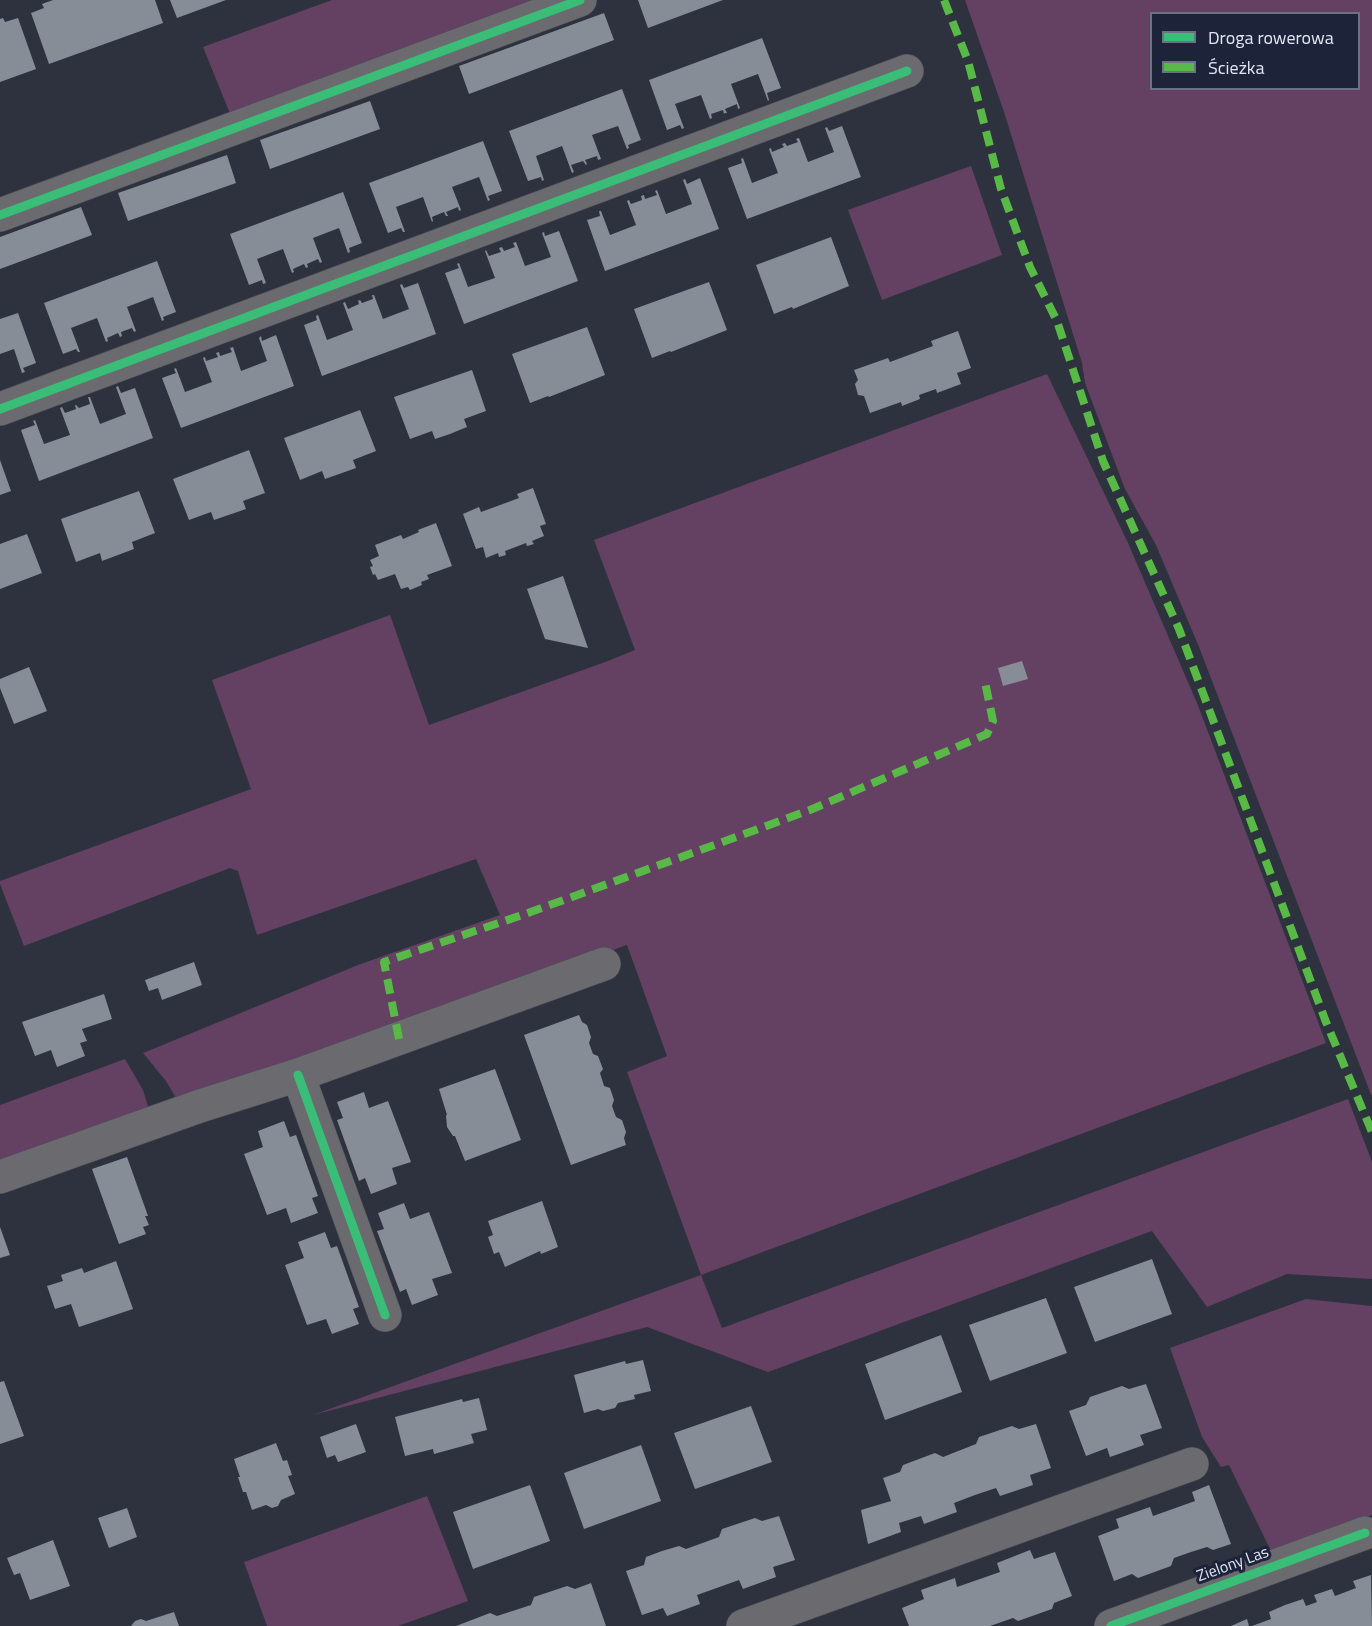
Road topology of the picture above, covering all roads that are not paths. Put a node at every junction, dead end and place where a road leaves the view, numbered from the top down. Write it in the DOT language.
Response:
graph roads {
  1 [pos="580,0"];
  2 [pos="907,71"];
  3 [pos="0,215"];
  4 [pos="0,409"];
  5 [pos="603,964"];
  6 [pos="298,1075"];
  7 [pos="0,1177"];
  8 [pos="385,1315"];
  9 [pos="1192,1464"];
  10 [pos="1365,1533"];
  11 [pos="743,1626"];
  12 [pos="1111,1626"];
  1 -- 3 [label="street"];
  2 -- 4 [label="street"];
  5 -- 6 [label="street"];
  6 -- 7 [label="street"];
  6 -- 8 [label="street"];
  9 -- 11 [label="street"];
  10 -- 12 [label="street, Zielony Las"];
}
